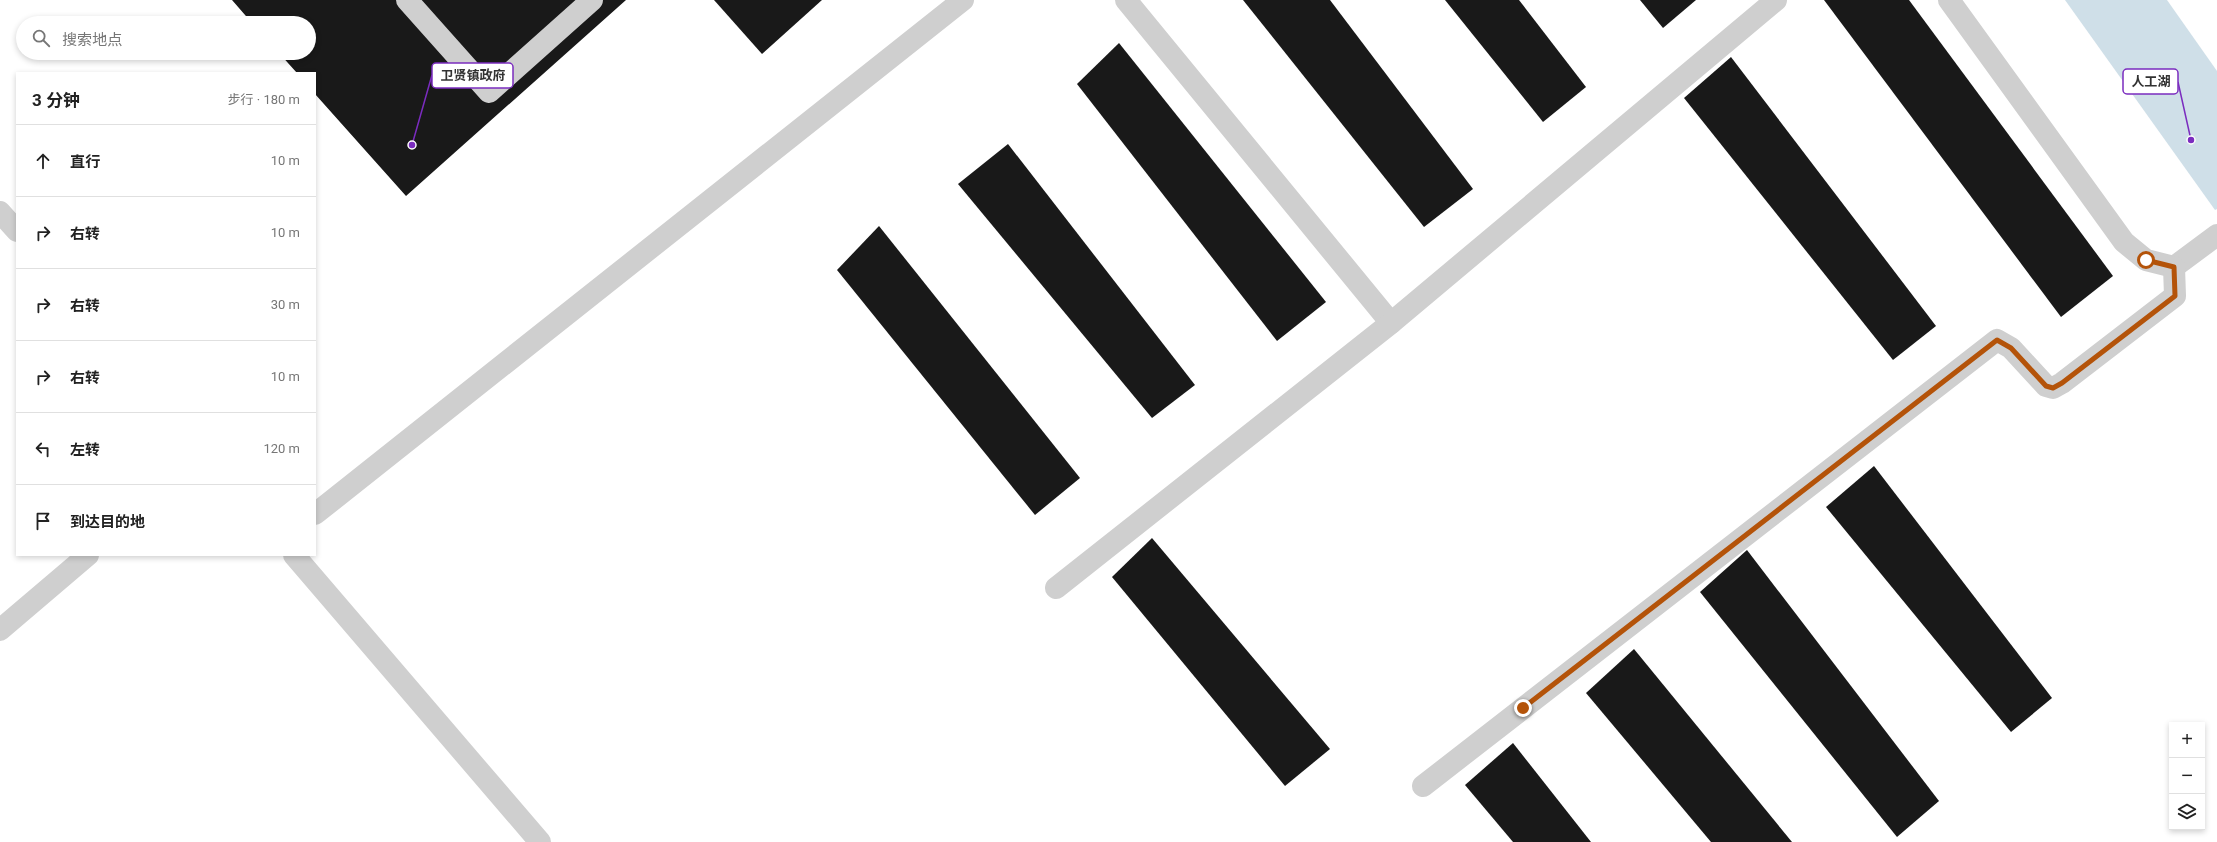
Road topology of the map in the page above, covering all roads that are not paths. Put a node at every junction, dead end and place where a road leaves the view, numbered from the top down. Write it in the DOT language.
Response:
graph roads {
  1 [pos="407,0"];
  2 [pos="592,0"];
  3 [pos="963,0"];
  4 [pos="1126,0"];
  5 [pos="1776,0"];
  6 [pos="1949,0"];
  7 [pos="0,212"];
  8 [pos="16,231"];
  9 [pos="2217,235"];
  10 [pos="2174,267"];
  11 [pos="1391,322"];
  12 [pos="316,513"];
  13 [pos="87,556"];
  14 [pos="295,556"];
  15 [pos="1056,588"];
  16 [pos="0,630"];
  17 [pos="1423,786"];
  18 [pos="540,842"];
  1 -- 2 [label="street"];
  3 -- 12 [label="street"];
  4 -- 11 [label="street"];
  5 -- 11 [label="street"];
  6 -- 10 [label="street"];
  7 -- 8 [label="street"];
  9 -- 10 [label="street"];
  10 -- 17 [label="street"];
  11 -- 15 [label="street"];
  13 -- 16 [label="street"];
  14 -- 18 [label="street"];
}
